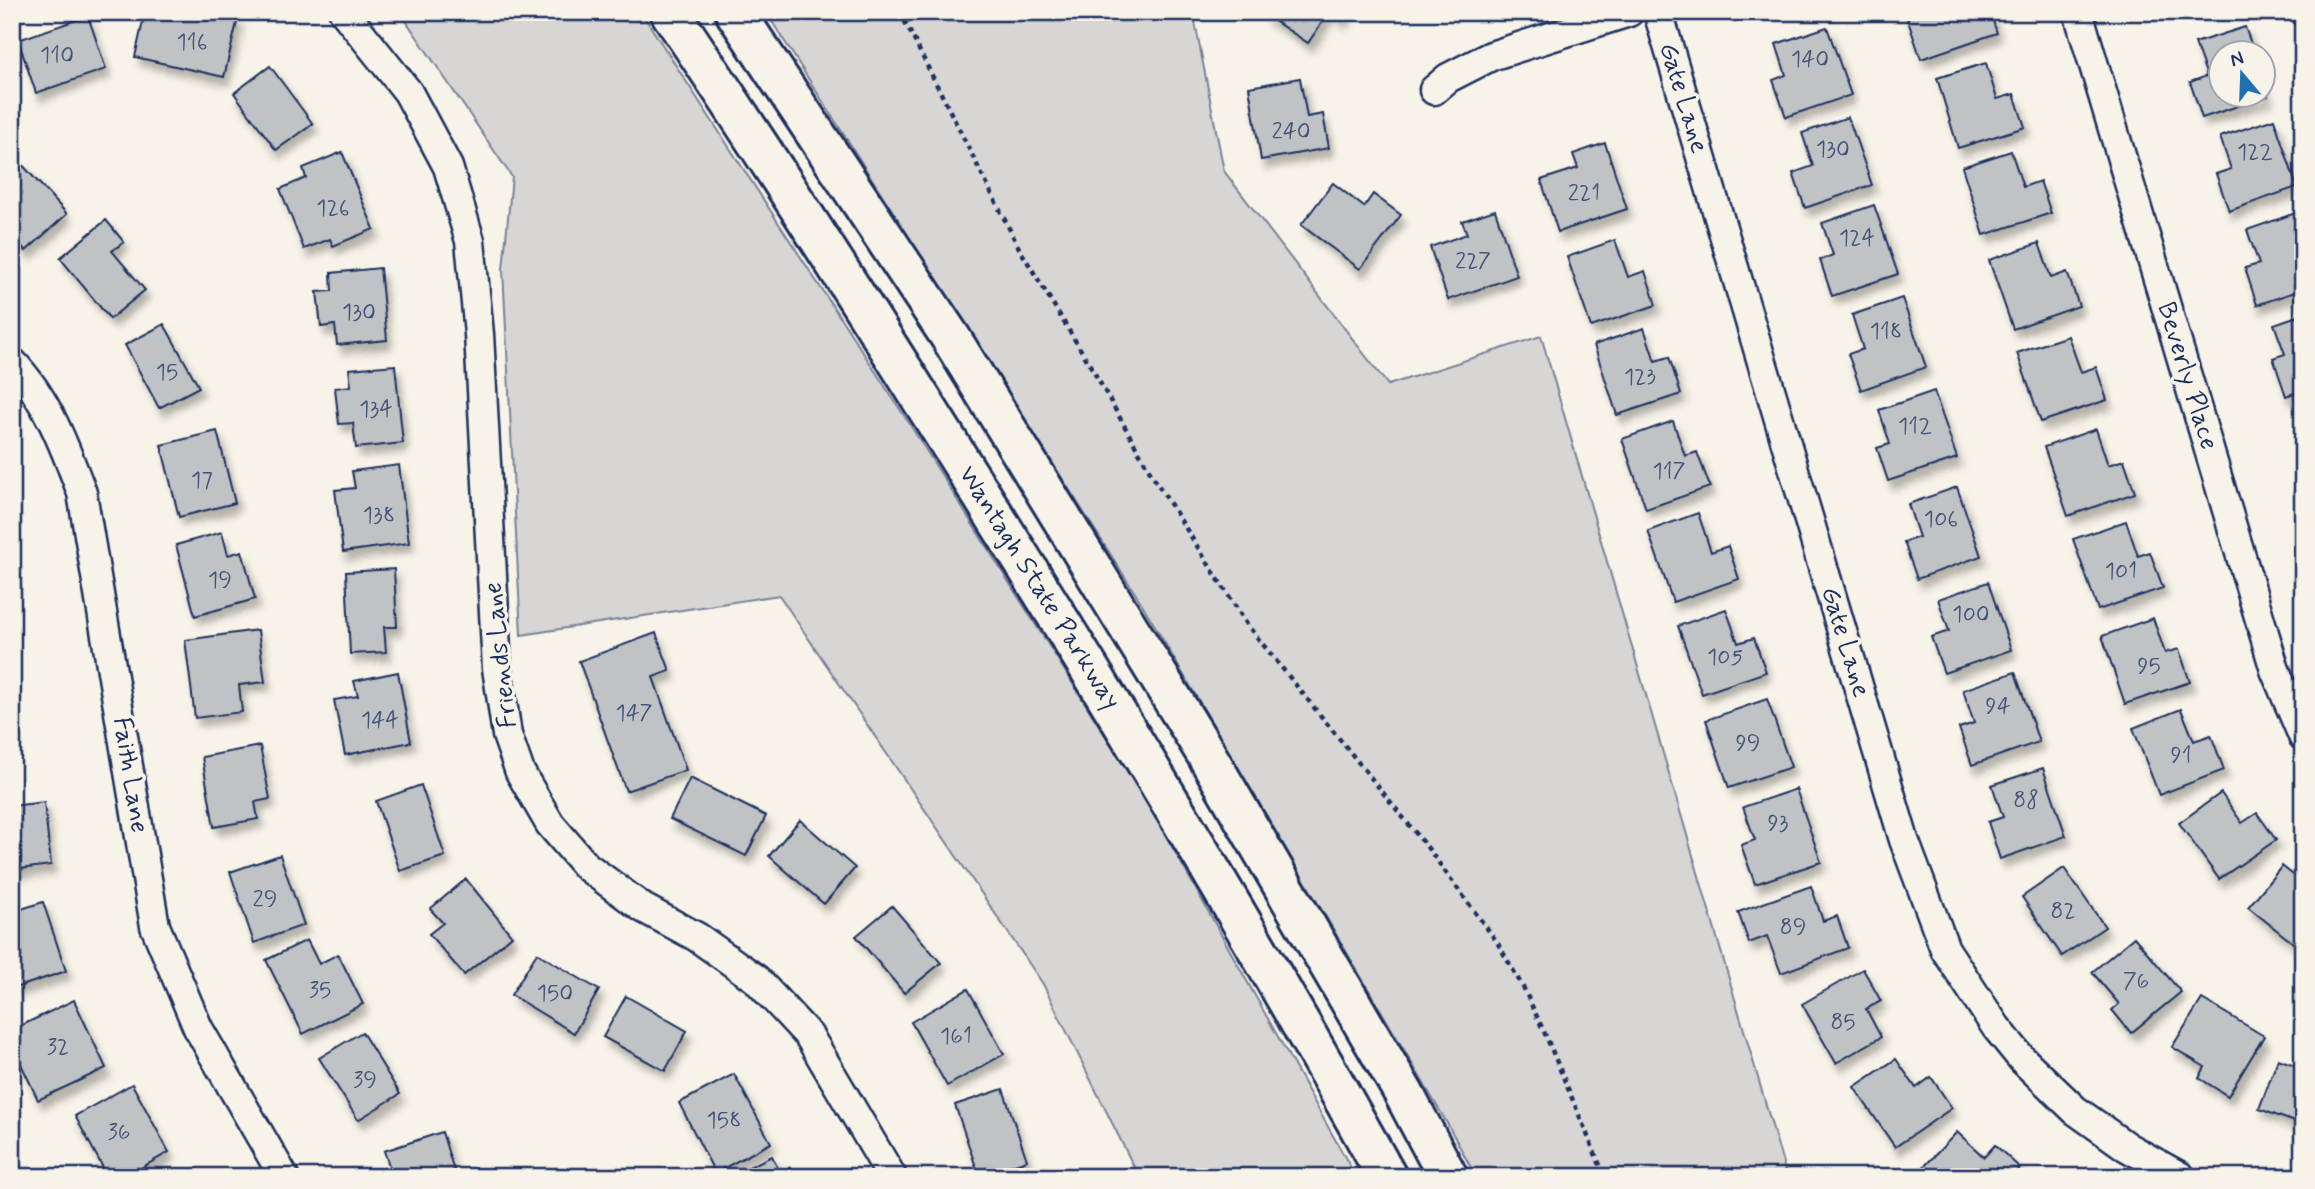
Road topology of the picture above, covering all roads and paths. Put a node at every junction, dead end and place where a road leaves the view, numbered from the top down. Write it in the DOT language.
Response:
graph roads {
  1 [pos="344,12"];
  2 [pos="670,12"];
  3 [pos="735,12"];
  4 [pos="900,12"];
  5 [pos="1629,12"];
  6 [pos="1658,12"];
  7 [pos="2078,12"];
  8 [pos="1434,90"];
  9 [pos="12,362"];
  10 [pos="2303,736"];
  11 [pos="284,1177"];
  12 [pos="892,1177"];
  13 [pos="1387,1177"];
  14 [pos="1448,1177"];
  15 [pos="1605,1177"];
  16 [pos="2180,1177"];
  1 -- 12 [label="street, Friends Lane"];
  2 -- 13 [label="highway, Wantagh State Parkway"];
  3 -- 14 [label="highway, Wantagh State Parkway"];
  4 -- 15 [label="path"];
  5 -- 8 [label="street"];
  6 -- 16 [label="street, Gate Lane"];
  7 -- 10 [label="street, Beverly Place"];
  9 -- 11 [label="street, Faith Lane"];
}
